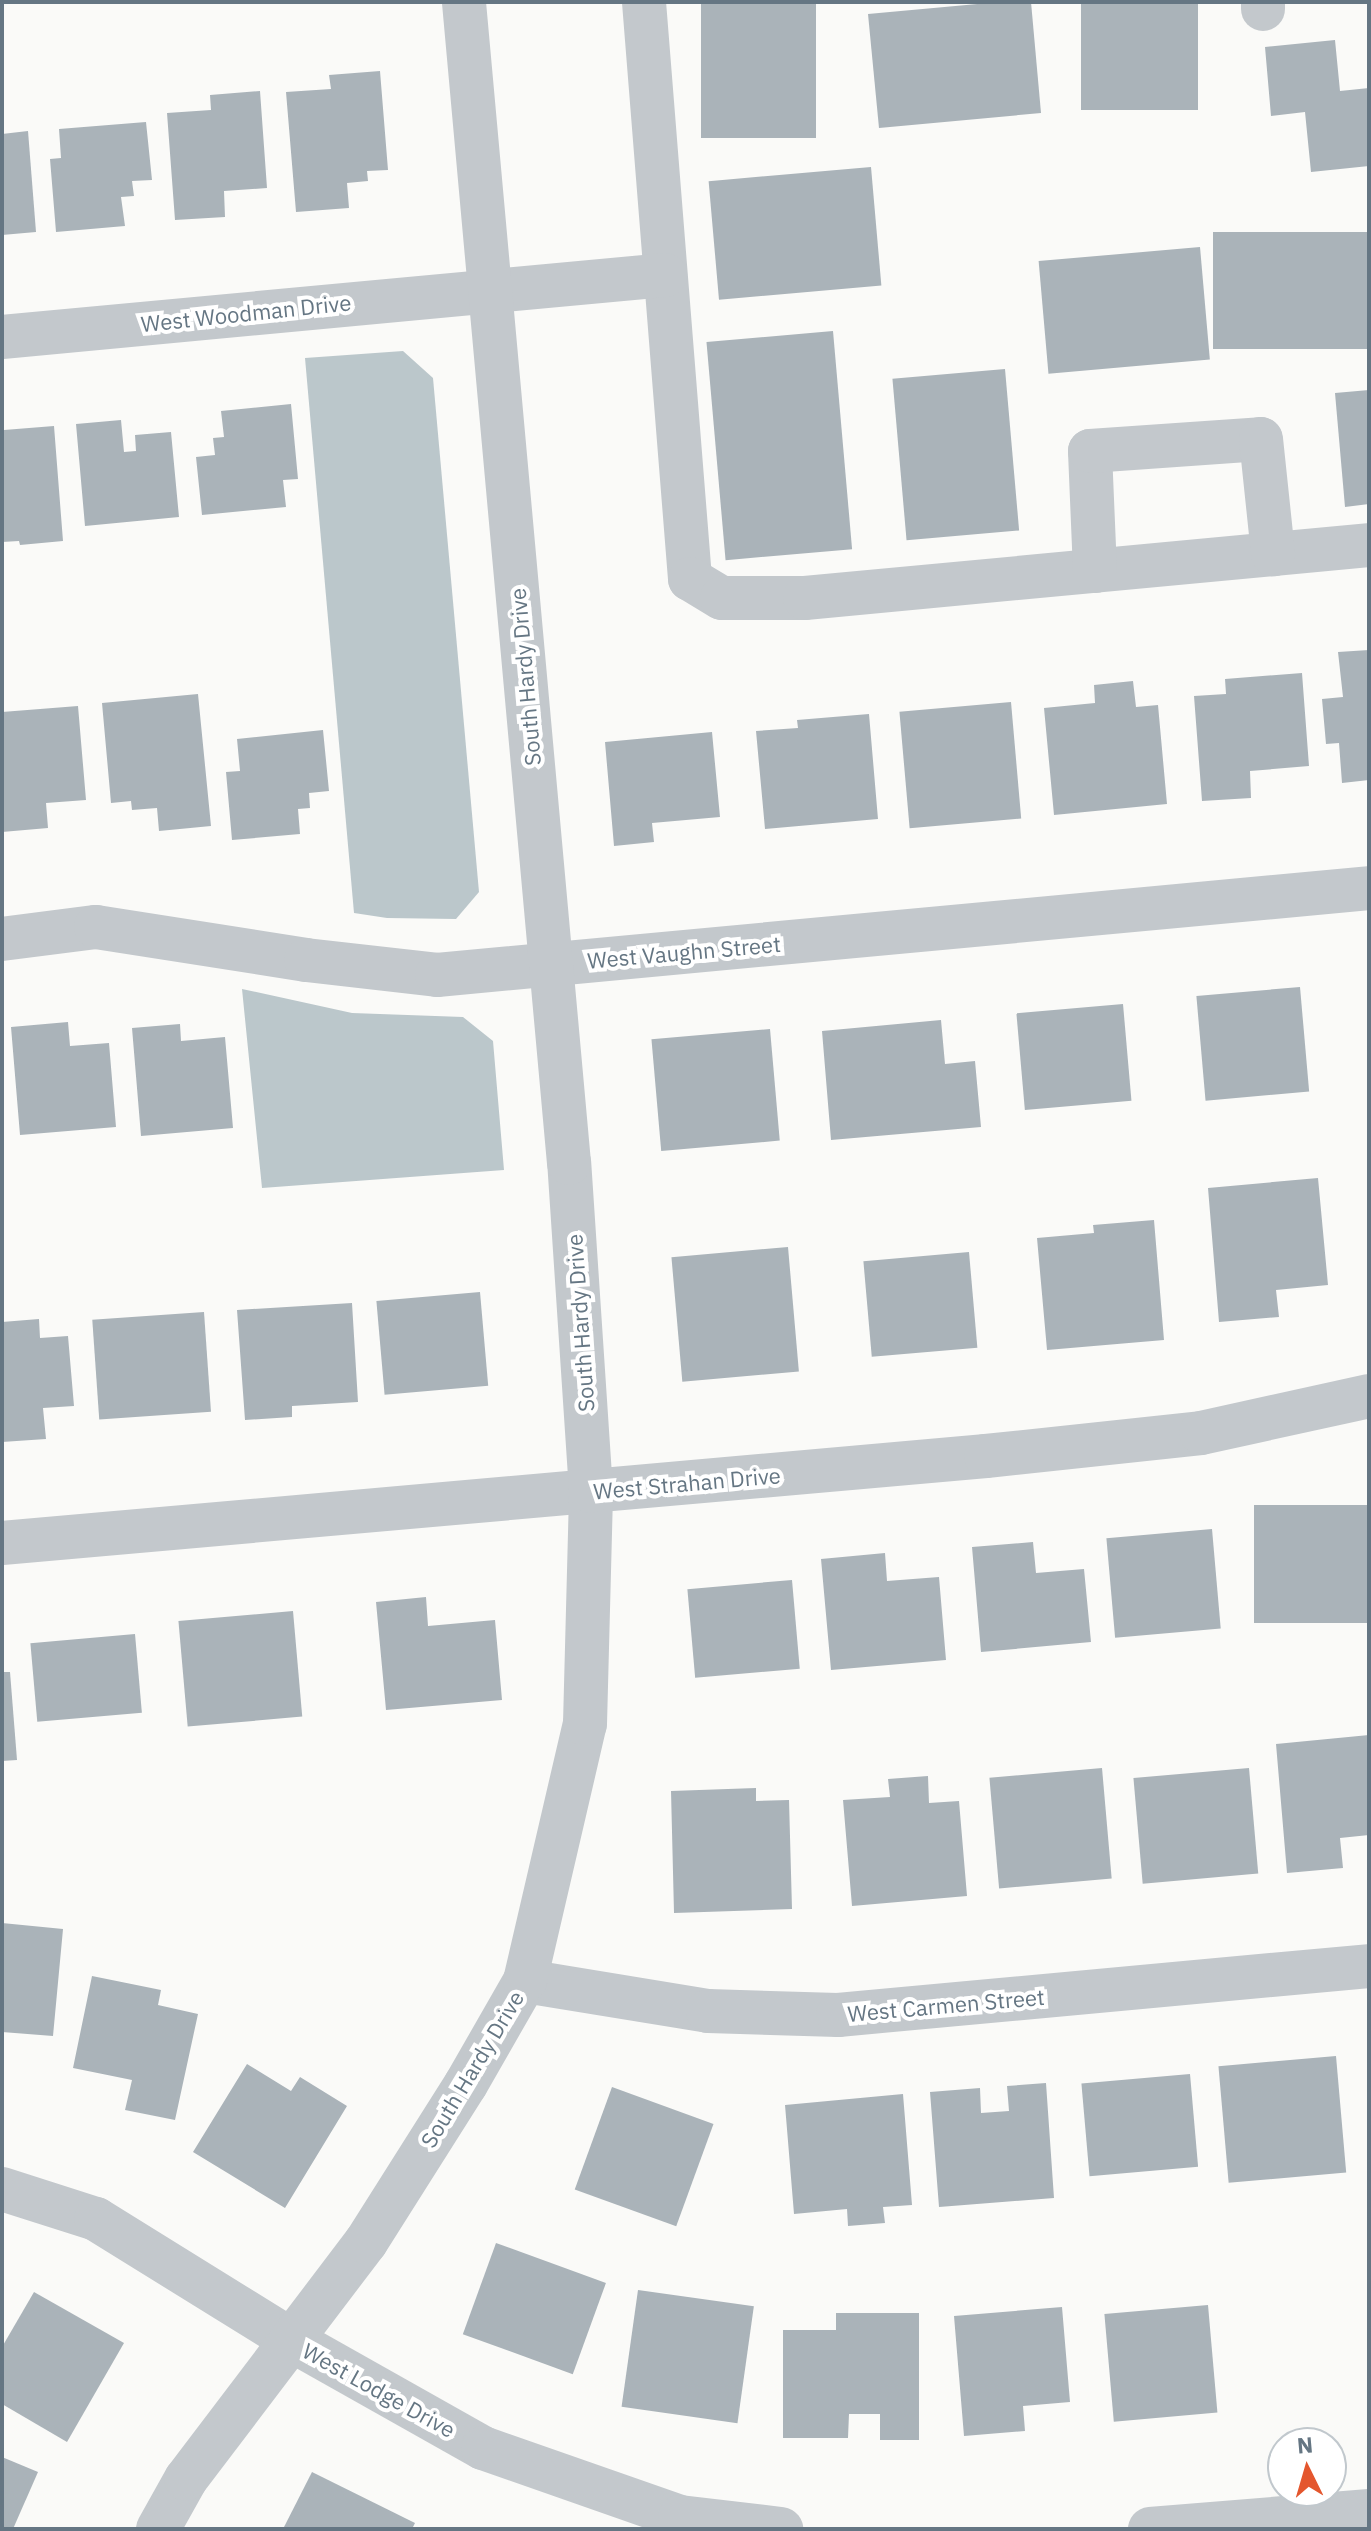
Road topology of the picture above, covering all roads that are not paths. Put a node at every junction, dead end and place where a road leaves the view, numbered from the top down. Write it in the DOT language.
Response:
graph roads {
  1 [pos="464,2"];
  2 [pos="644,2"];
  3 [pos="665,275"];
  4 [pos="490,289"];
  5 [pos="2,337"];
  6 [pos="1369,545"];
  7 [pos="1273,554"];
  8 [pos="1095,571"];
  9 [pos="1369,888"];
  10 [pos="2,939"];
  11 [pos="552,964"];
  12 [pos="1369,1396"];
  13 [pos="591,1491"];
  14 [pos="2,1543"];
  15 [pos="1369,1966"];
  16 [pos="525,1981"];
  17 [pos="2,2189"];
  18 [pos="293,2341"];
  19 [pos="1369,2511"];
  20 [pos="678,2523"];
  21 [pos="158,2529"];
  22 [pos="781,2529"];
  23 [pos="1150,2529"];
  1 -- 4 [label="street, South Hardy Drive"];
  2 -- 3 [label="street"];
  3 -- 4 [label="street, West Woodman Drive"];
  3 -- 8 [label="street"];
  4 -- 5 [label="street, West Woodman Drive"];
  4 -- 11 [label="street, South Hardy Drive"];
  6 -- 7 [label="street"];
  7 -- 8 [label="street"];
  7 -- 8 [label="street"];
  9 -- 11 [label="street, West Vaughn Street"];
  10 -- 11 [label="street, West Vaughn Street"];
  11 -- 13 [label="street, South Hardy Drive"];
  12 -- 13 [label="street, West Strahan Drive"];
  13 -- 14 [label="street, West Strahan Drive"];
  13 -- 16 [label="street, South Hardy Drive"];
  15 -- 16 [label="street, West Carmen Street"];
  16 -- 18 [label="street, South Hardy Drive"];
  17 -- 18 [label="street, West Lodge Drive"];
  18 -- 20 [label="street, West Lodge Drive"];
  18 -- 21 [label="street, South Hardy Drive"];
  19 -- 23 [label="street"];
  20 -- 22 [label="street, West Lodge Drive"];
}
